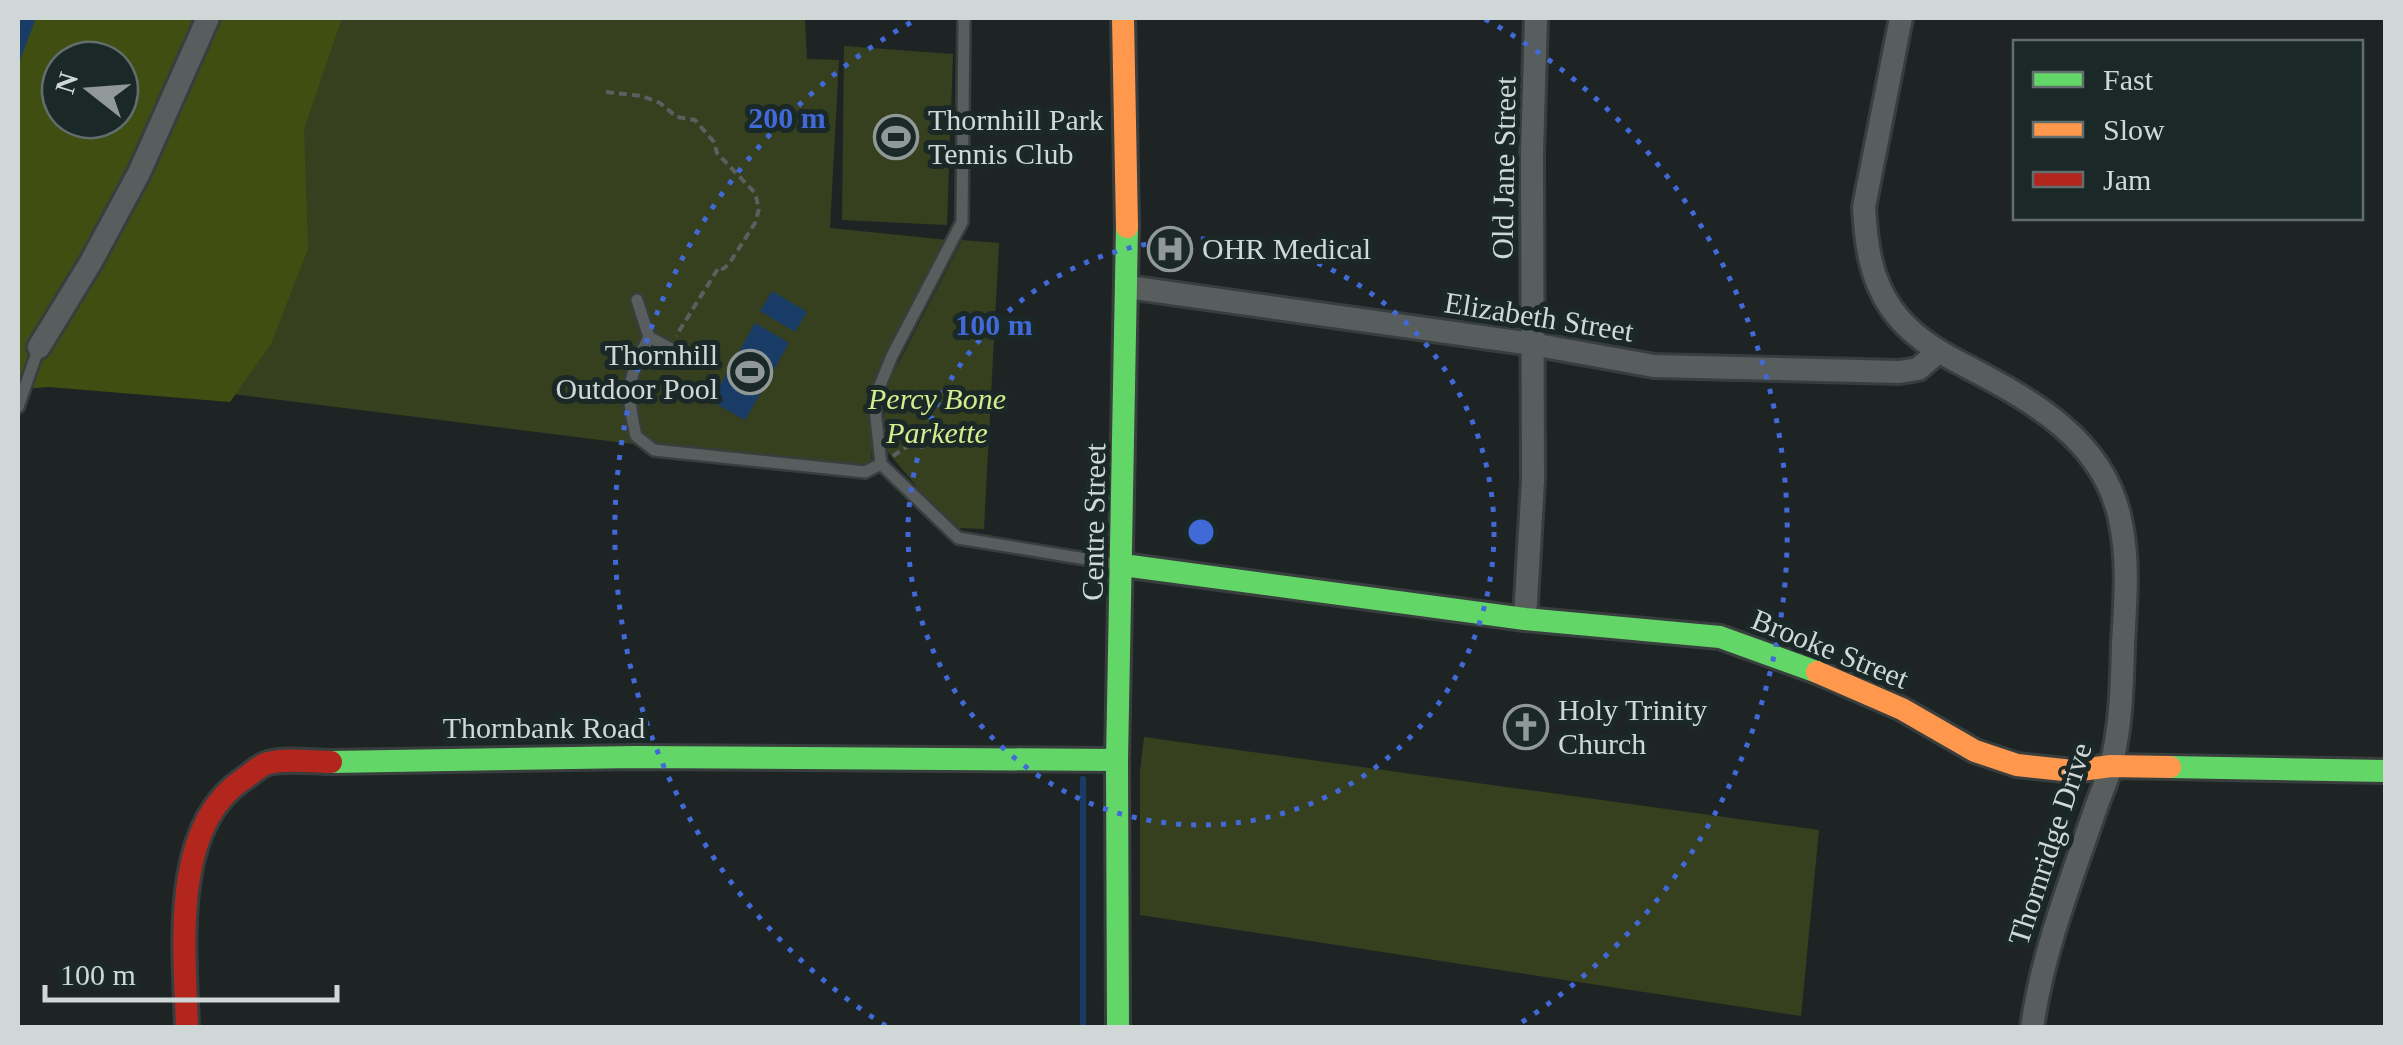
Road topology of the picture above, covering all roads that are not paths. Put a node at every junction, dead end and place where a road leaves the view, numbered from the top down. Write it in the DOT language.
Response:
graph roads {
  1 [pos="208,18"];
  2 [pos="964,18"];
  3 [pos="1123,18"];
  4 [pos="1536,18"];
  5 [pos="1900,18"];
  6 [pos="1128,287"];
  7 [pos="637,300"];
  8 [pos="649,336"];
  9 [pos="1532,344"];
  10 [pos="38,346"];
  11 [pos="670,348"];
  12 [pos="1938,352"];
  13 [pos="18,407"];
  14 [pos="880,464"];
  15 [pos="1123,565"];
  16 [pos="1525,620"];
  17 [pos="1118,760"];
  18 [pos="2111,766"];
  19 [pos="2386,771"];
  20 [pos="186,1028"];
  21 [pos="1118,1028"];
  22 [pos="2032,1028"];
  1 -- 10 [label="street"];
  2 -- 14 [label="lane"];
  3 -- 6 [label="street, Centre Street"];
  4 -- 9 [label="street, Old Jane Street"];
  5 -- 12 [label="street, Thornridge Drive"];
  6 -- 9 [label="street, Elizabeth Street"];
  6 -- 15 [label="street, Centre Street"];
  7 -- 8 [label="lane"];
  8 -- 11 [label="lane"];
  8 -- 14 [label="lane"];
  9 -- 12 [label="street, Elizabeth Street"];
  9 -- 16 [label="street, Old Jane Street"];
  10 -- 13 [label="lane"];
  12 -- 18 [label="street, Thornridge Drive"];
  14 -- 15 [label="lane"];
  15 -- 16 [label="street, Brooke Street"];
  15 -- 17 [label="street, Centre Street"];
  16 -- 18 [label="street, Brooke Street"];
  17 -- 20 [label="street, Thornbank Road"];
  17 -- 21 [label="street, Centre Street"];
  18 -- 19 [label="street, Brooke Street"];
  18 -- 22 [label="street, Thornridge Drive"];
}
